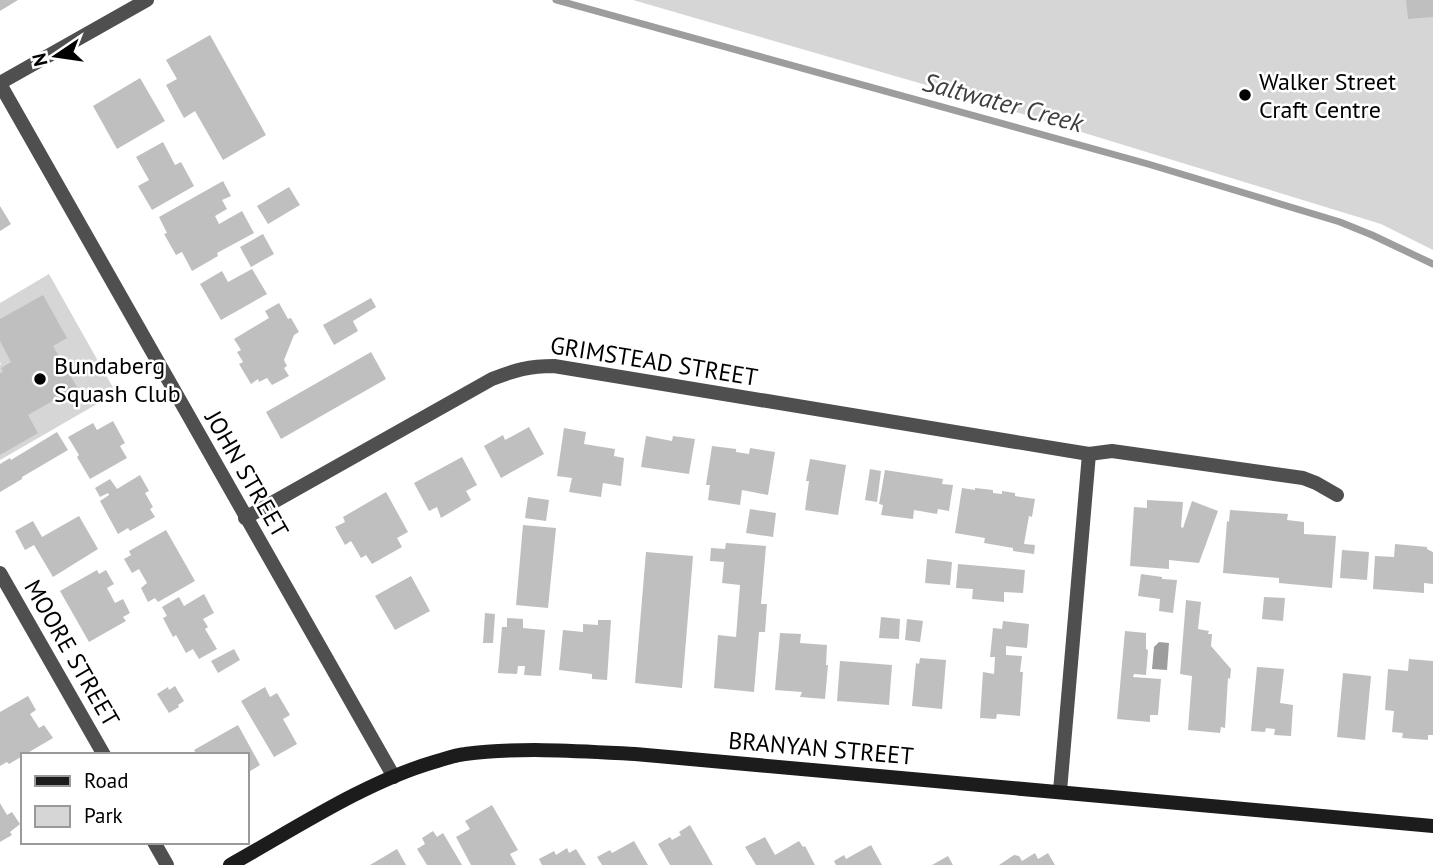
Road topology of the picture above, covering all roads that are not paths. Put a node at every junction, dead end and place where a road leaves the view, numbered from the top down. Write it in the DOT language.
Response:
graph roads {
  1 [pos="147,0"];
  2 [pos="0,83"];
  3 [pos="1089,454"];
  4 [pos="1337,495"];
  5 [pos="245,518"];
  6 [pos="0,573"];
  7 [pos="103,753"];
  8 [pos="394,777"];
  9 [pos="1060,791"];
  10 [pos="1433,826"];
  11 [pos="155,844"];
  12 [pos="167,865"];
  13 [pos="230,865"];
  1 -- 2 [label="street"];
  2 -- 5 [label="street, JOHN STREET"];
  3 -- 4 [label="street, GRIMSTEAD STREET"];
  3 -- 5 [label="street, GRIMSTEAD STREET"];
  3 -- 9 [label="street"];
  5 -- 8 [label="street, JOHN STREET"];
  6 -- 7 [label="street, MOORE STREET"];
  8 -- 9 [label="street, BRANYAN STREET"];
  8 -- 13 [label="street, BRANYAN STREET"];
  9 -- 10 [label="street, BRANYAN STREET"];
  11 -- 12 [label="street"];
}
